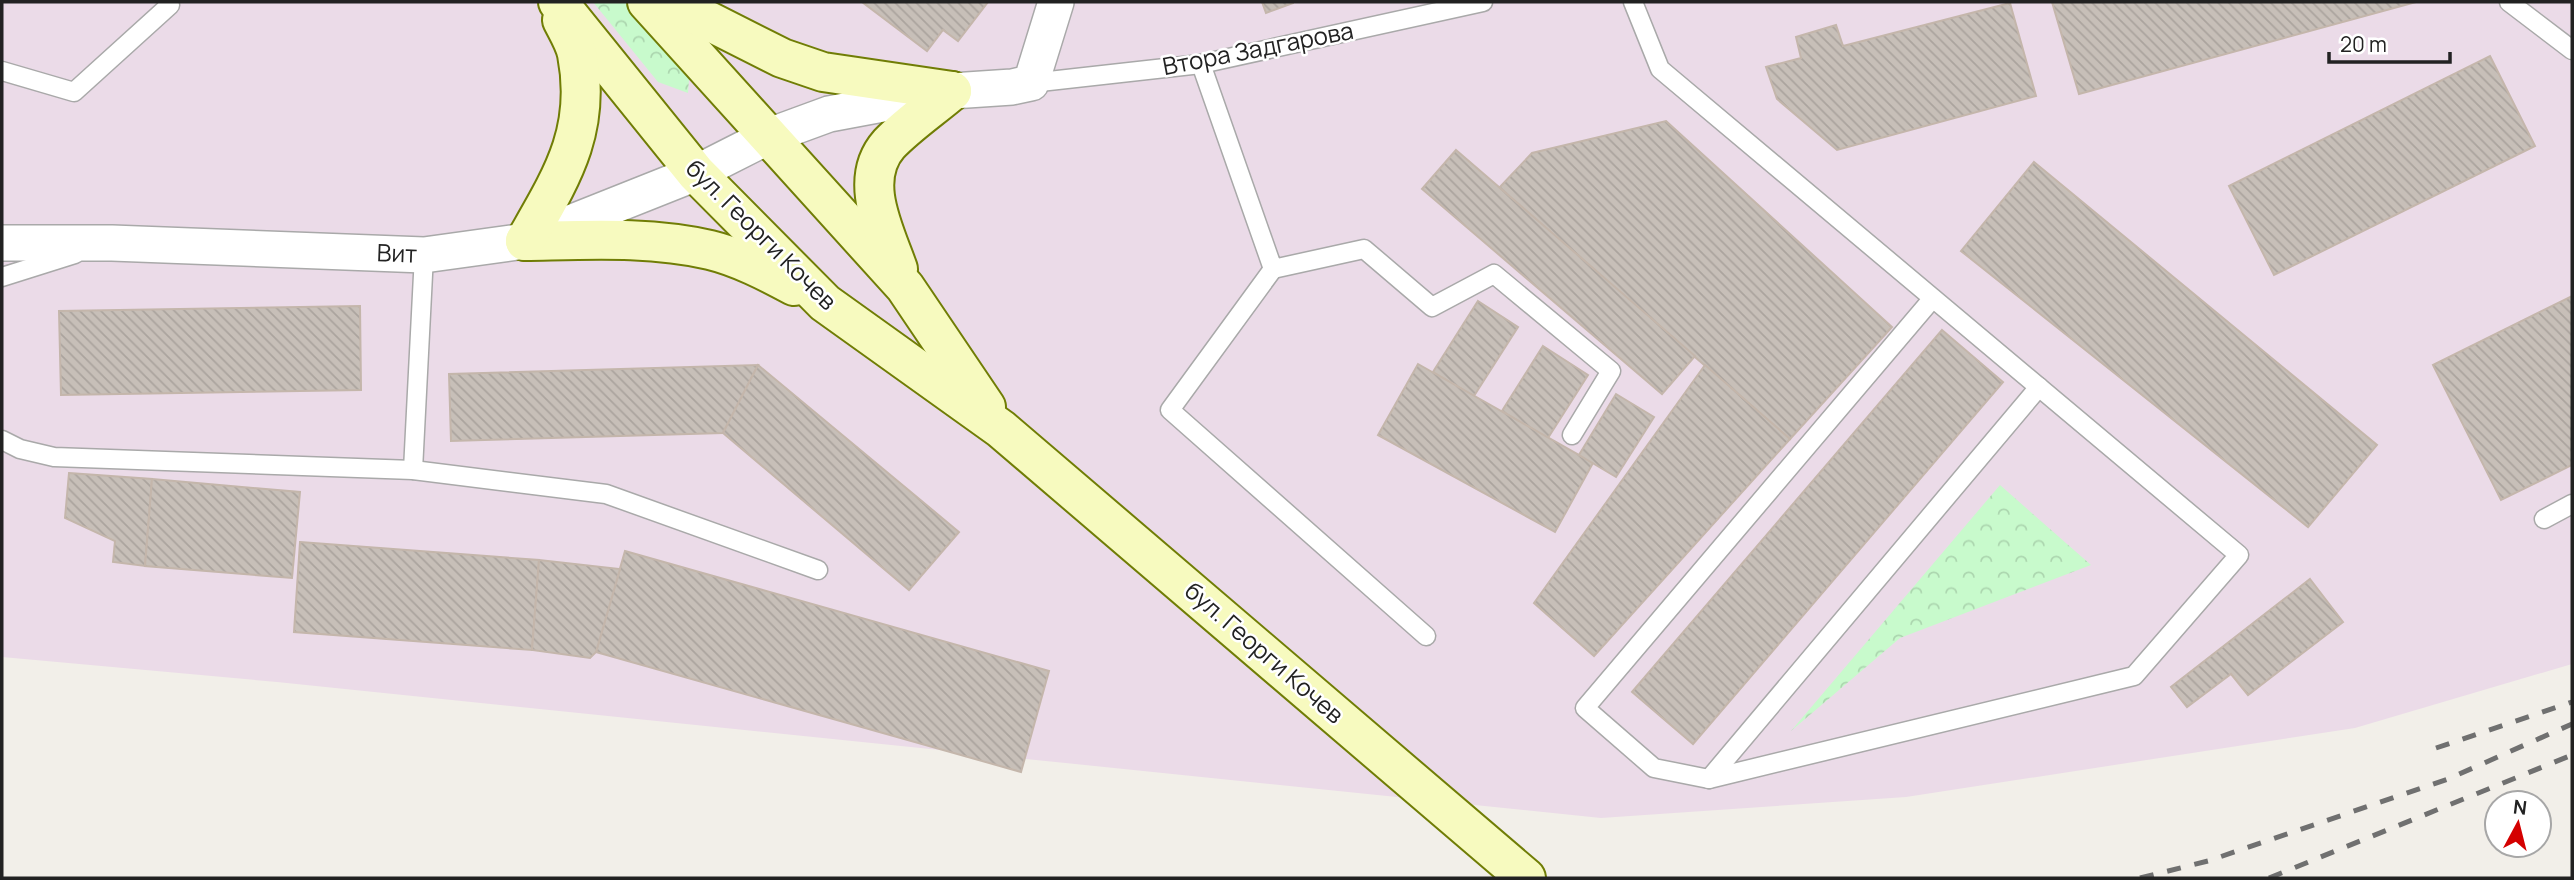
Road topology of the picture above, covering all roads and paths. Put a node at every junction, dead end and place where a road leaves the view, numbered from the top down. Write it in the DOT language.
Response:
graph roads {
  1 [pos="167,2"];
  2 [pos="556,2"];
  3 [pos="647,2"];
  4 [pos="671,2"];
  5 [pos="1056,2"];
  6 [pos="1483,2"];
  7 [pos="1633,2"];
  8 [pos="2509,2"];
  9 [pos="2572,50"];
  10 [pos="1201,64"];
  11 [pos="2,71"];
  12 [pos="1031,83"];
  13 [pos="952,91"];
  14 [pos="769,136"];
  15 [pos="696,173"];
  16 [pos="525,242"];
  17 [pos="2,243"];
  18 [pos="112,243"];
  19 [pos="424,255"];
  20 [pos="1273,269"];
  21 [pos="2,277"];
  22 [pos="905,287"];
  23 [pos="1933,298"];
  24 [pos="825,303"];
  25 [pos="2039,387"];
  26 [pos="1001,429"];
  27 [pos="1572,435"];
  28 [pos="2,440"];
  29 [pos="413,470"];
  30 [pos="2572,504"];
  31 [pos="2544,519"];
  32 [pos="818,569"];
  33 [pos="1426,636"];
  34 [pos="1709,779"];
  35 [pos="1526,878"];
  1 -- 11 [label="lane"];
  2 -- 15 [label="main road, бул. Георги Кочев"];
  2 -- 16 [label="main road"];
  3 -- 14 [label="main road, бул. Георги Кочев"];
  4 -- 13 [label="main road"];
  5 -- 12 [label="street"];
  6 -- 10 [label="lane, Втора Задгарова"];
  7 -- 23 [label="lane"];
  8 -- 9 [label="lane"];
  10 -- 12 [label="lane, Втора Задгарова"];
  10 -- 20 [label="lane"];
  12 -- 13 [label="street, Вит"];
  13 -- 14 [label="street, Вит"];
  13 -- 22 [label="main road"];
  14 -- 15 [label="street, Вит"];
  14 -- 22 [label="main road, бул. Георги Кочев"];
  15 -- 16 [label="street, Вит"];
  15 -- 24 [label="main road, бул. Георги Кочев"];
  16 -- 19 [label="street, Вит"];
  16 -- 24 [label="main road"];
  17 -- 18 [label="street, Вит"];
  18 -- 19 [label="street, Вит"];
  18 -- 21 [label="lane"];
  19 -- 29 [label="lane"];
  20 -- 27 [label="lane"];
  20 -- 33 [label="lane"];
  22 -- 26 [label="main road, бул. Георги Кочев"];
  23 -- 25 [label="lane"];
  23 -- 34 [label="lane"];
  24 -- 26 [label="main road, бул. Георги Кочев"];
  25 -- 34 [label="lane"];
  25 -- 34 [label="lane"];
  26 -- 35 [label="main road, бул. Георги Кочев"];
  28 -- 29 [label="lane"];
  29 -- 32 [label="lane"];
  30 -- 31 [label="lane"];
}
